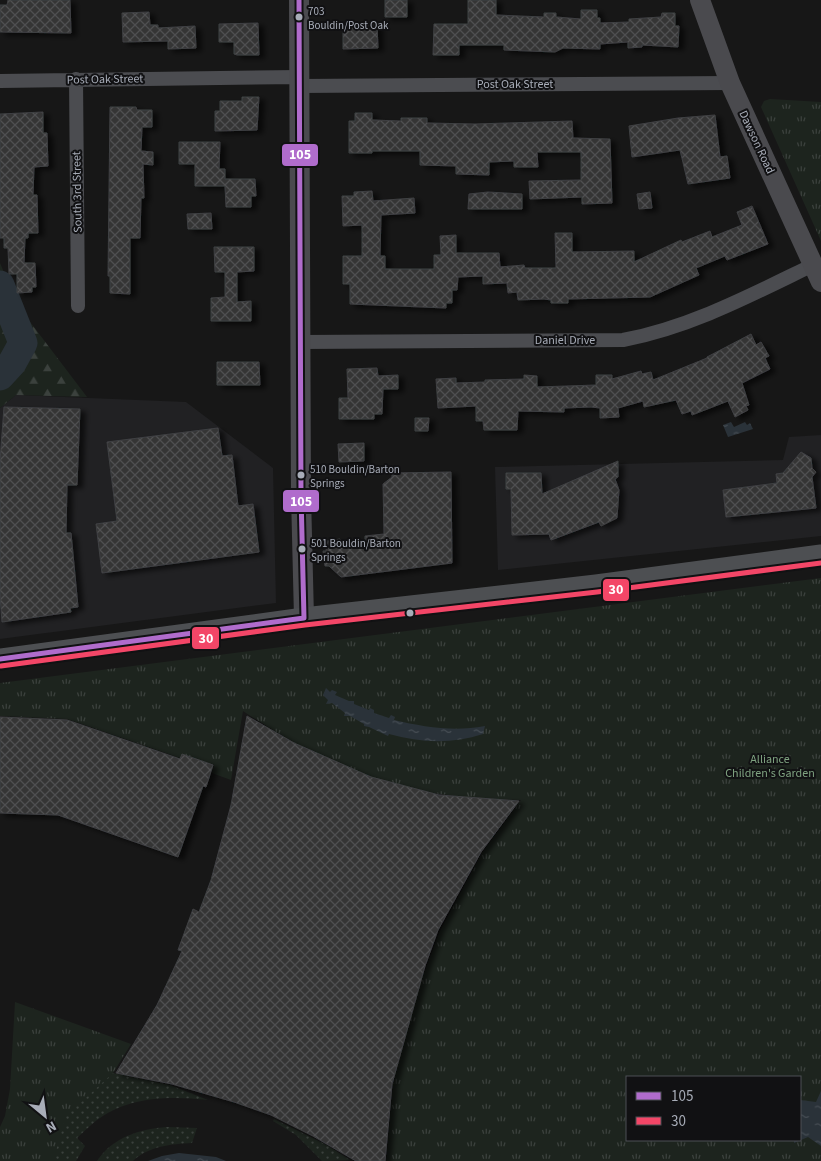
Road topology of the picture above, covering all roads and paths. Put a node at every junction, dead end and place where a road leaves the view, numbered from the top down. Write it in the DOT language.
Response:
graph roads {
  1 [pos="299,0"];
  2 [pos="700,0"];
  3 [pos="76,79"];
  4 [pos="0,81"];
  5 [pos="300,81"];
  6 [pos="730,83"];
  7 [pos="817,273"];
  8 [pos="78,306"];
  9 [pos="301,342"];
  10 [pos="821,555"];
  11 [pos="304,618"];
  12 [pos="0,659"];
  1 -- 5 [label="street"];
  2 -- 6 [label="street, Dawson Road"];
  3 -- 4 [label="street, Post Oak Street"];
  3 -- 5 [label="street, Post Oak Street"];
  3 -- 8 [label="street, South 3rd Street"];
  5 -- 6 [label="street, Post Oak Street"];
  5 -- 9 [label="street"];
  6 -- 7 [label="street, Dawson Road"];
  7 -- 9 [label="street, Daniel Drive"];
  9 -- 11 [label="street"];
  10 -- 11 [label="main road"];
  11 -- 12 [label="main road"];
}
